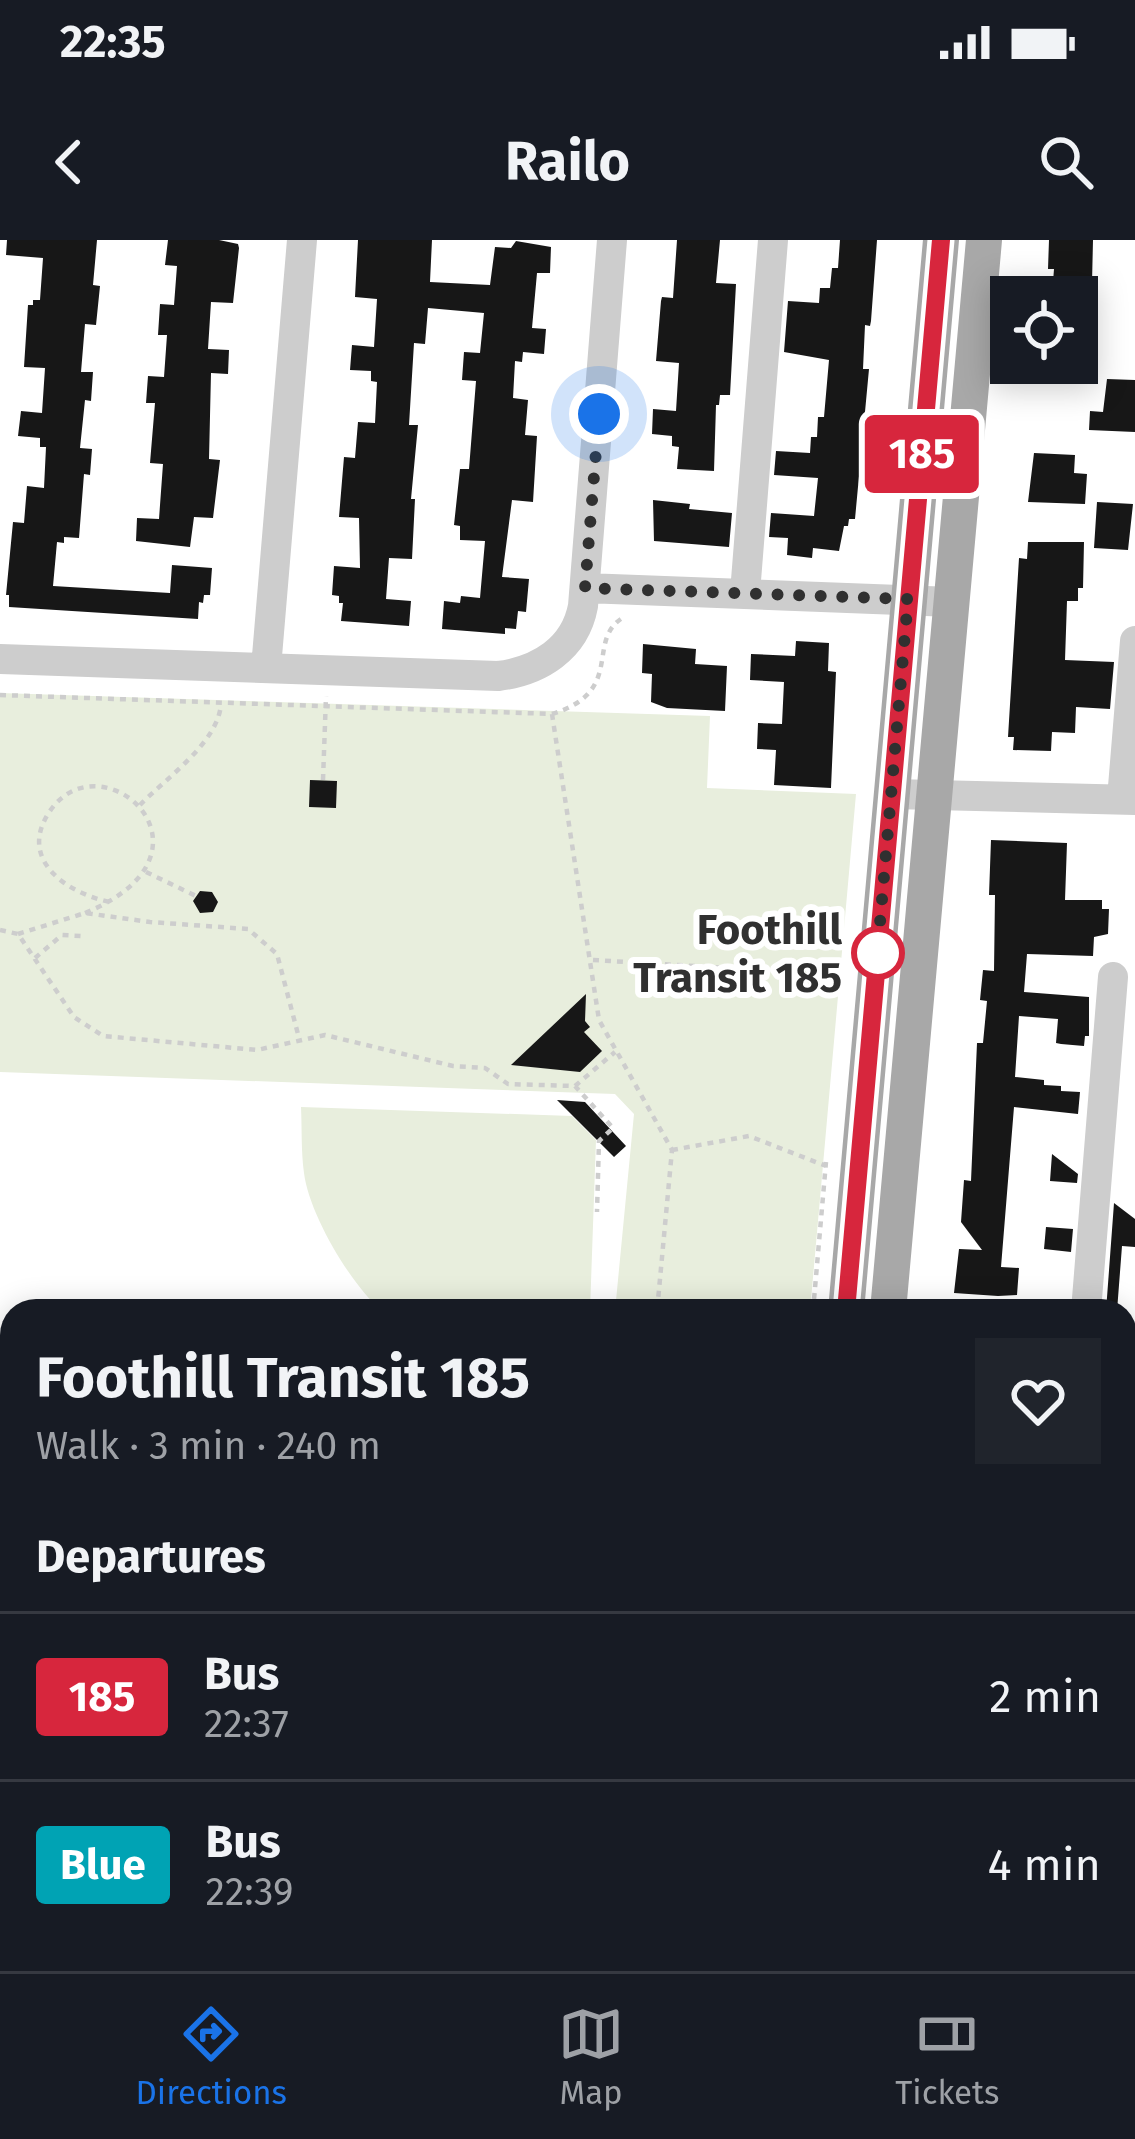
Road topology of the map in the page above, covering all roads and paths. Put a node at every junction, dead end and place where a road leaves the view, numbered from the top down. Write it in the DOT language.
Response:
graph roads {
  1 [pos="302,240"];
  2 [pos="612,240"];
  3 [pos="773,240"];
  4 [pos="941,240"];
  5 [pos="984,240"];
  6 [pos="585,588"];
  7 [pos="745,593"];
  8 [pos="908,599"];
  9 [pos="952,602"];
  10 [pos="633,616"];
  11 [pos="1135,641"];
  12 [pos="0,659"];
  13 [pos="266,668"];
  14 [pos="328,670"];
  15 [pos="0,695"];
  16 [pos="220,703"];
  17 [pos="326,706"];
  18 [pos="552,714"];
  19 [pos="322,780"];
  20 [pos="892,794"];
  21 [pos="935,795"];
  22 [pos="1128,800"];
  23 [pos="140,805"];
  24 [pos="146,872"];
  25 [pos="196,896"];
  26 [pos="110,902"];
  27 [pos="85,913"];
  28 [pos="0,930"];
  29 [pos="18,934"];
  30 [pos="81,936"];
  31 [pos="845,957"];
  32 [pos="35,958"];
  33 [pos="593,960"];
  34 [pos="1113,976"];
  35 [pos="299,1039"];
  36 [pos="615,1052"];
  37 [pos="574,1086"];
  38 [pos="828,1145"];
  39 [pos="672,1150"];
  40 [pos="826,1166"];
  41 [pos="597,1212"];
  42 [pos="658,1299"];
  43 [pos="814,1299"];
  44 [pos="847,1299"];
  45 [pos="889,1299"];
  46 [pos="1087,1299"];
  1 -- 13 [label="street"];
  2 -- 6 [label="street"];
  3 -- 7 [label="street"];
  4 -- 8 [label="main road"];
  5 -- 9 [label="main road"];
  6 -- 7 [label="street"];
  6 -- 14 [label="street"];
  7 -- 8 [label="street"];
  8 -- 9 [label="street"];
  8 -- 20 [label="main road"];
  9 -- 21 [label="main road"];
  10 -- 18 [label="path"];
  11 -- 22 [label="street"];
  12 -- 13 [label="street"];
  13 -- 14 [label="street"];
  14 -- 17 [label="path"];
  15 -- 16 [label="path"];
  16 -- 17 [label="path"];
  16 -- 23 [label="path"];
  17 -- 18 [label="path"];
  17 -- 19 [label="path"];
  18 -- 33 [label="path"];
  20 -- 21 [label="street"];
  20 -- 44 [label="main road"];
  21 -- 22 [label="street"];
  21 -- 45 [label="main road"];
  23 -- 24 [label="path"];
  23 -- 26 [label="path"];
  24 -- 25 [label="path"];
  24 -- 26 [label="path"];
  26 -- 27 [label="path"];
  27 -- 29 [label="path"];
  27 -- 35 [label="path"];
  28 -- 29 [label="path"];
  29 -- 32 [label="path"];
  30 -- 32 [label="path"];
  31 -- 33 [label="path"];
  32 -- 35 [label="path"];
  33 -- 36 [label="path"];
  34 -- 46 [label="street"];
  35 -- 37 [label="path"];
  36 -- 37 [label="path"];
  36 -- 39 [label="path"];
  37 -- 41 [label="path"];
  38 -- 40 [label="path"];
  39 -- 40 [label="path"];
  39 -- 42 [label="path"];
  40 -- 43 [label="path"];
}
